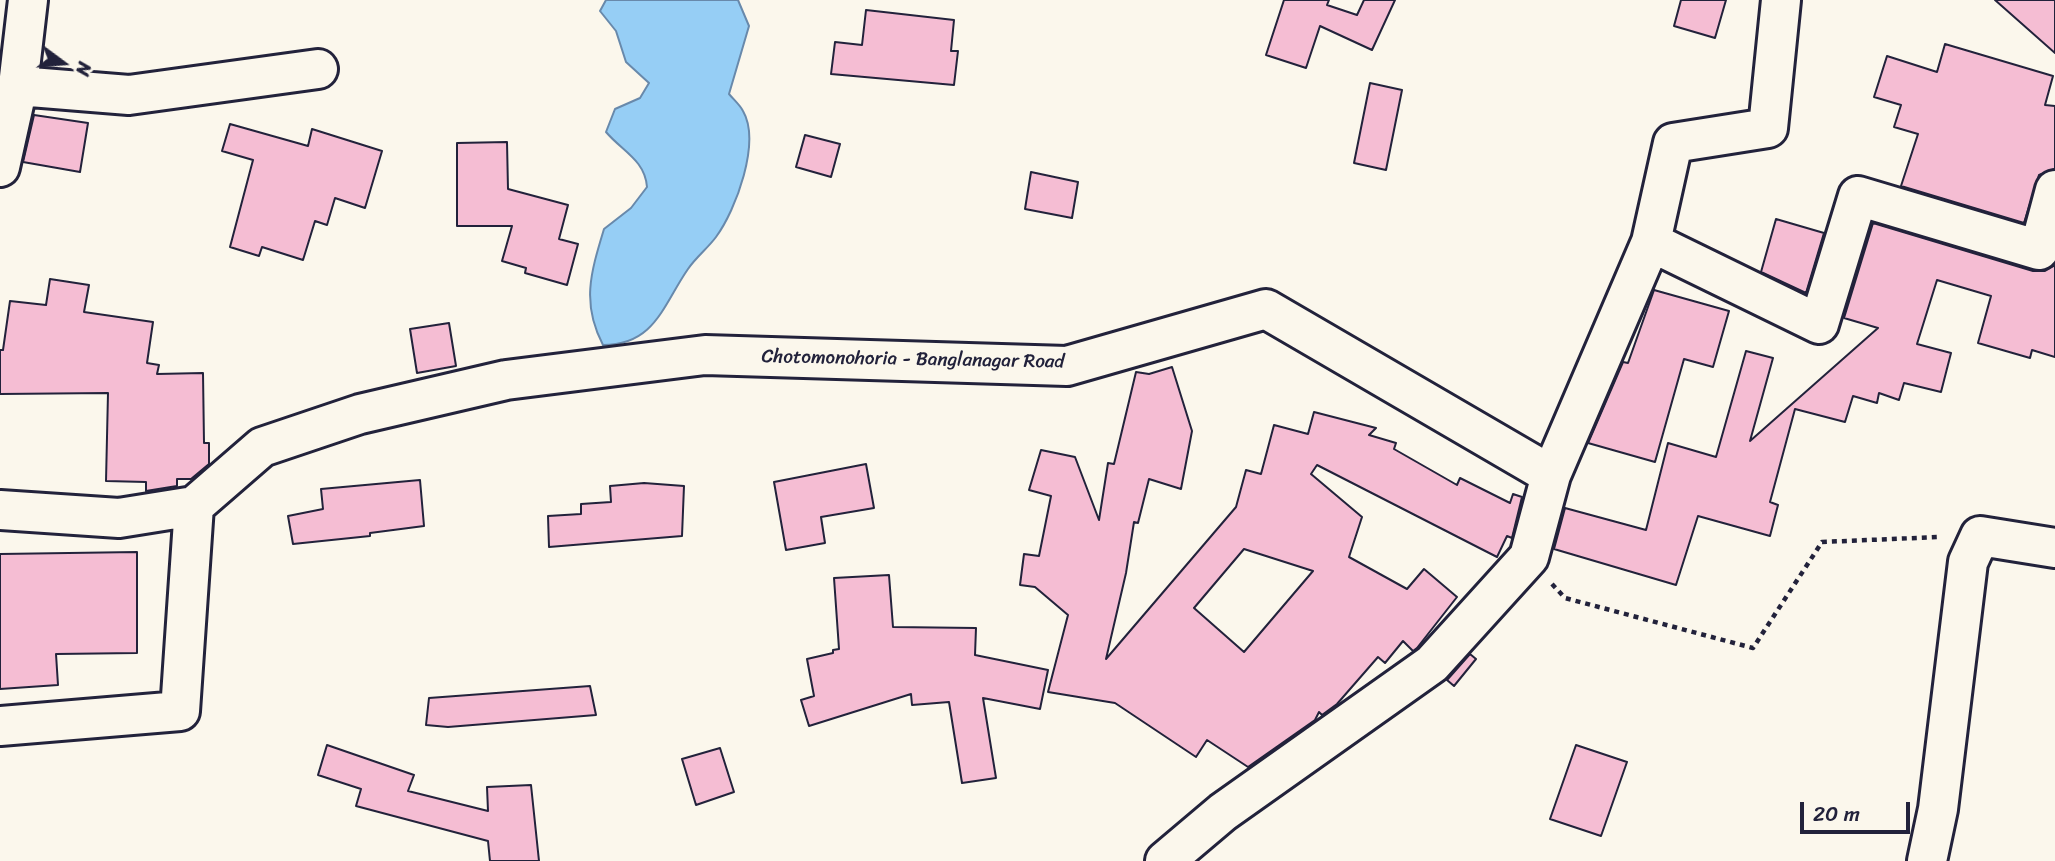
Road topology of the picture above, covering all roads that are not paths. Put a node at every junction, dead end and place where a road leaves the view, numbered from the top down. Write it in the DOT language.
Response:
graph roads {
  1 [pos="28,0"];
  2 [pos="1780,0"];
  3 [pos="318,69"];
  4 [pos="18,86"];
  5 [pos="0,167"];
  6 [pos="2055,190"];
  7 [pos="1651,242"];
  8 [pos="1552,475"];
  9 [pos="194,506"];
  10 [pos="0,510"];
  11 [pos="2055,548"];
  12 [pos="0,726"];
  13 [pos="1165,861"];
  14 [pos="1927,861"];
  1 -- 4 [label="street"];
  2 -- 7 [label="street"];
  3 -- 4 [label="street"];
  4 -- 5 [label="street"];
  6 -- 7 [label="street"];
  7 -- 8 [label="street"];
  8 -- 9 [label="street, Chotomonohoria - Banglanagar Road"];
  8 -- 13 [label="street"];
  9 -- 10 [label="street"];
  9 -- 12 [label="street"];
  11 -- 14 [label="street"];
}
